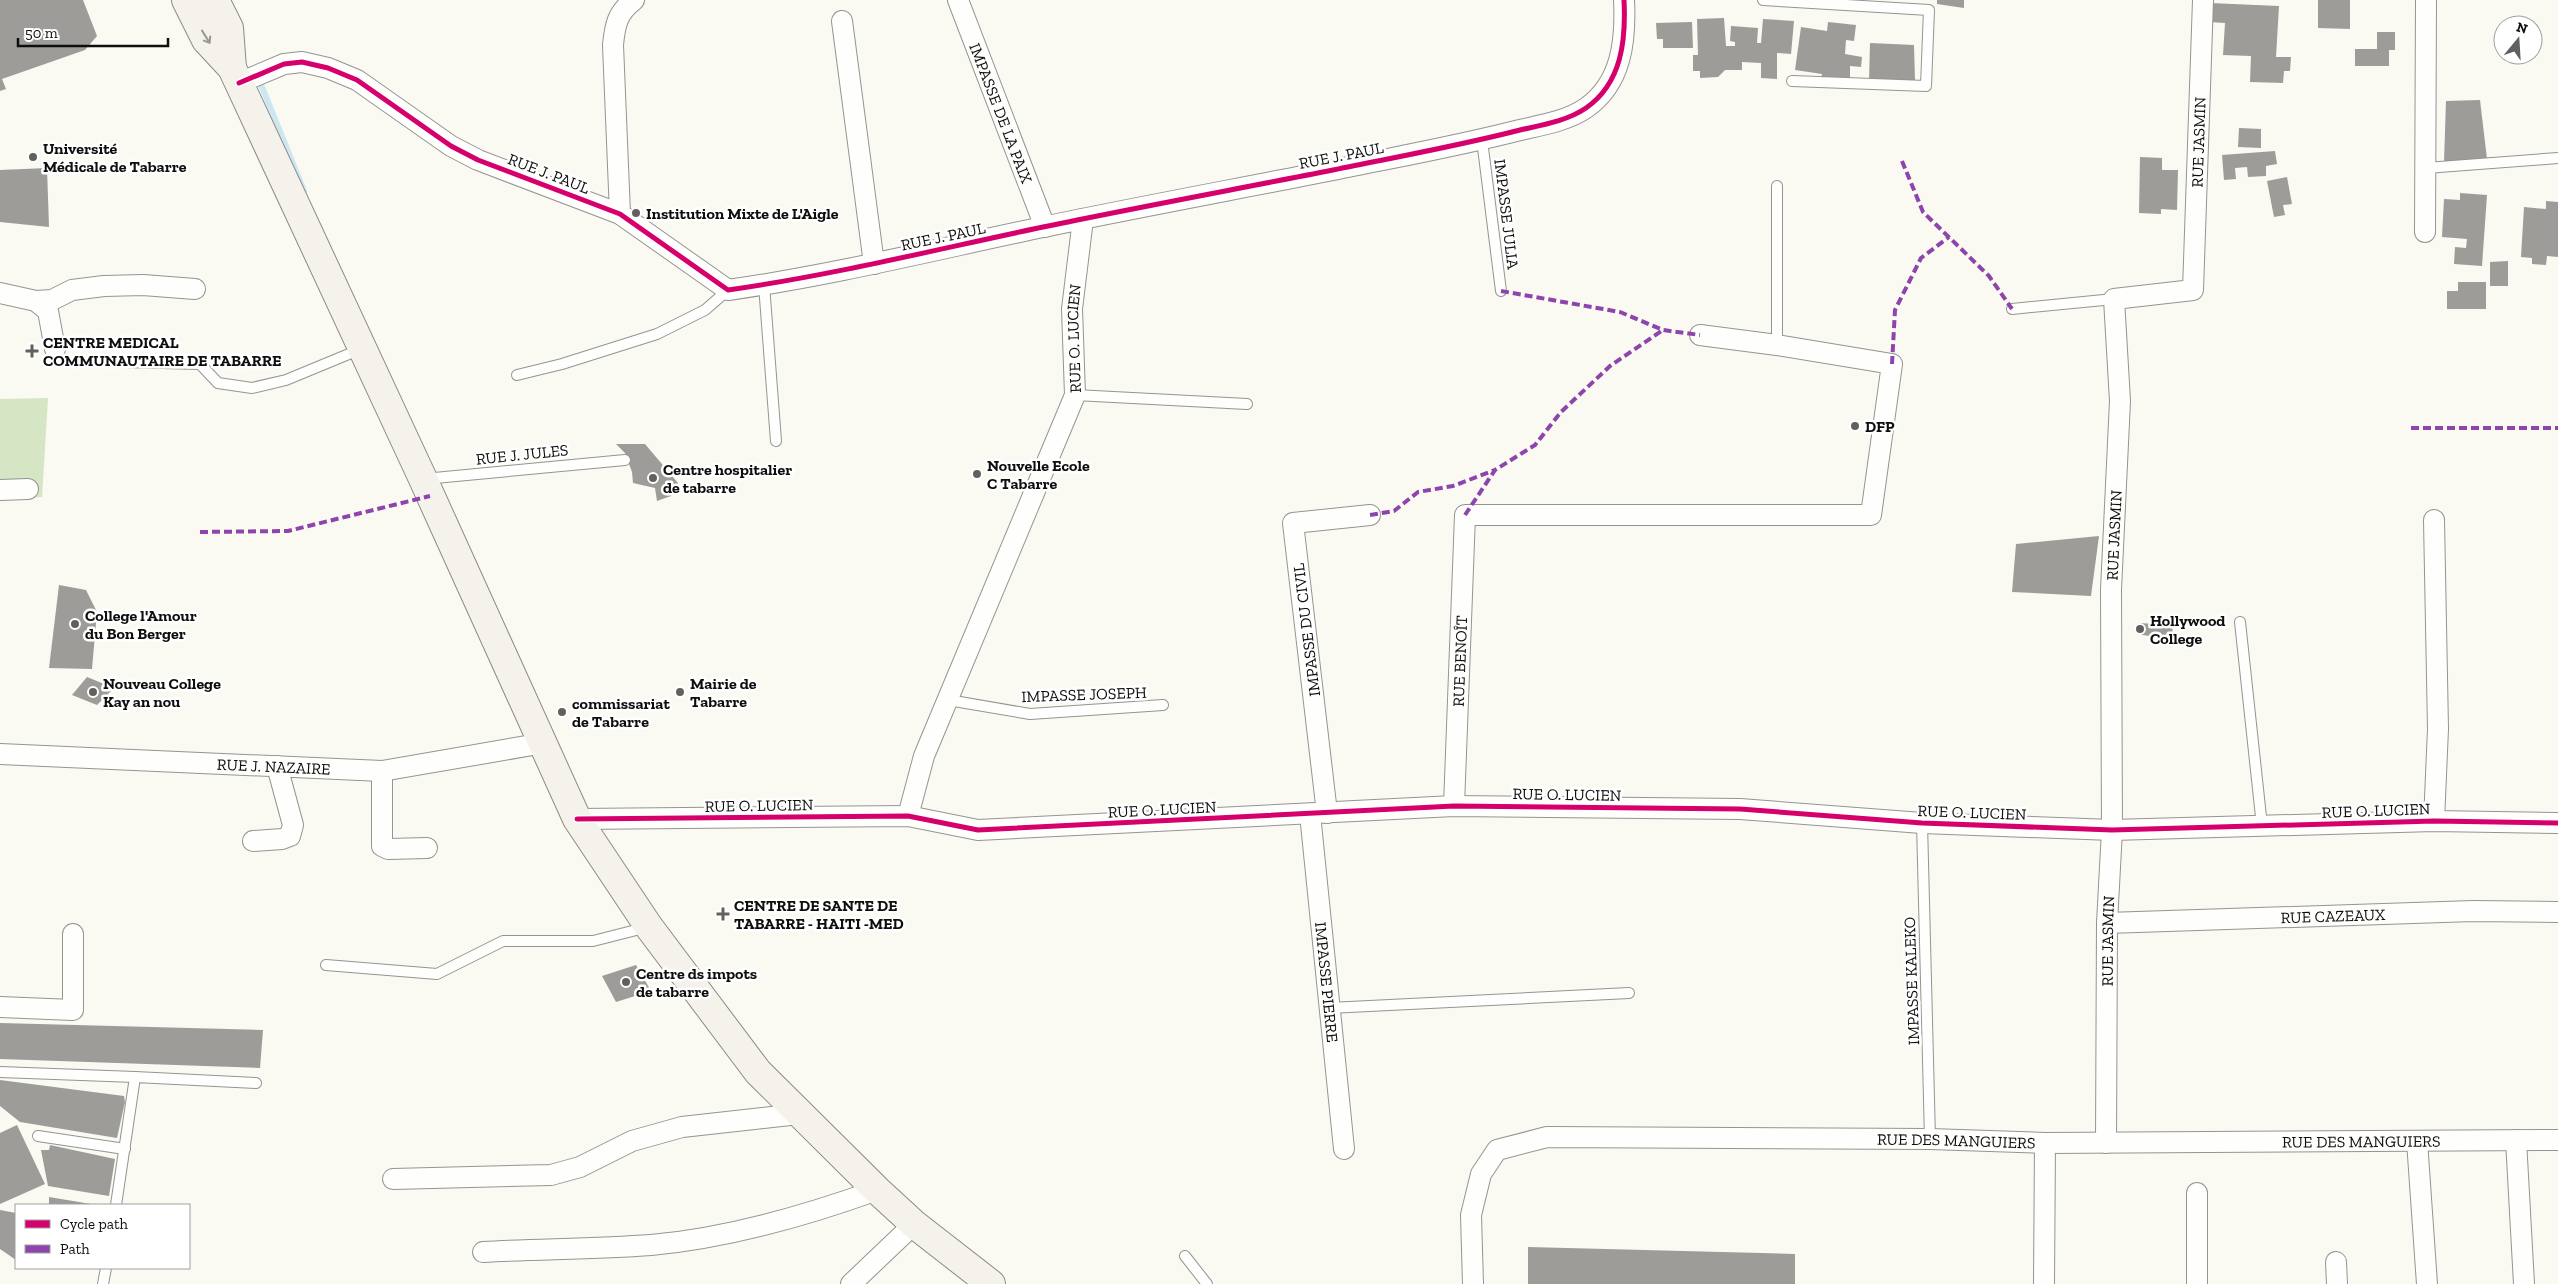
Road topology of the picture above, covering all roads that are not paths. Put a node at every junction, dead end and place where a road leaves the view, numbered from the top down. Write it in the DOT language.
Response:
graph roads {
  1 [pos="186,0"];
  2 [pos="215,0"];
  3 [pos="634,0"];
  4 [pos="958,0"];
  5 [pos="1624,0"];
  6 [pos="1634,0"];
  7 [pos="1763,0"];
  8 [pos="2203,0"];
  9 [pos="2426,0"];
  10 [pos="842,22"];
  11 [pos="235,75"];
  12 [pos="1792,82"];
  13 [pos="1482,140"];
  14 [pos="2558,158"];
  15 [pos="2426,168"];
  16 [pos="1777,186"];
  17 [pos="620,214"];
  18 [pos="1082,219"];
  19 [pos="1045,227"];
  20 [pos="2424,232"];
  21 [pos="874,264"];
  22 [pos="764,284"];
  23 [pos="195,289"];
  24 [pos="728,290"];
  25 [pos="1501,291"];
  26 [pos="0,293"];
  27 [pos="2114,299"];
  28 [pos="36,301"];
  29 [pos="2012,309"];
  30 [pos="1700,335"];
  31 [pos="1777,345"];
  32 [pos="362,348"];
  33 [pos="55,349"];
  34 [pos="123,362"];
  35 [pos="517,375"];
  36 [pos="1074,395"];
  37 [pos="1246,404"];
  38 [pos="776,441"];
  39 [pos="625,460"];
  40 [pos="423,479"];
  41 [pos="28,489"];
  42 [pos="0,490"];
  43 [pos="1370,515"];
  44 [pos="2434,520"];
  45 [pos="2240,622"];
  46 [pos="948,700"];
  47 [pos="1163,705"];
  48 [pos="544,743"];
  49 [pos="0,754"];
  50 [pos="278,766"];
  51 [pos="382,771"];
  52 [pos="1454,806"];
  53 [pos="1318,814"];
  54 [pos="908,816"];
  55 [pos="577,819"];
  56 [pos="2434,821"];
  57 [pos="1922,823"];
  58 [pos="2558,823"];
  59 [pos="2262,826"];
  60 [pos="2112,830"];
  61 [pos="254,841"];
  62 [pos="428,848"];
  63 [pos="2558,912"];
  64 [pos="2107,923"];
  65 [pos="649,927"];
  66 [pos="73,934"];
  67 [pos="326,965"];
  68 [pos="1629,993"];
  69 [pos="0,1007"];
  70 [pos="1328,1008"];
  71 [pos="0,1072"];
  72 [pos="135,1076"];
  73 [pos="256,1083"];
  74 [pos="799,1114"];
  75 [pos="38,1136"];
  76 [pos="1930,1138"];
  77 [pos="2516,1140"];
  78 [pos="2558,1140"];
  79 [pos="2417,1141"];
  80 [pos="2045,1143"];
  81 [pos="2106,1143"];
  82 [pos="125,1149"];
  83 [pos="1344,1149"];
  84 [pos="393,1179"];
  85 [pos="876,1190"];
  86 [pos="2197,1193"];
  87 [pos="116,1204"];
  88 [pos="914,1224"];
  89 [pos="483,1252"];
  90 [pos="1185,1256"];
  91 [pos="2336,1262"];
  92 [pos="106,1269"];
  93 [pos="103,1284"];
  94 [pos="851,1284"];
  95 [pos="991,1284"];
  96 [pos="1207,1284"];
  97 [pos="1473,1284"];
  98 [pos="2044,1284"];
  99 [pos="2197,1284"];
  100 [pos="2337,1284"];
  101 [pos="2427,1284"];
  102 [pos="2524,1284"];
  1 -- 11 [label="main road, one-way"];
  2 -- 11 [label="main road"];
  3 -- 17 [label="street"];
  4 -- 19 [label="street, IMPASSE DE LA PAIX"];
  5 -- 6 [label="lane"];
  5 -- 13 [label="street, RUE J. PAUL"];
  7 -- 12 [label="lane"];
  8 -- 27 [label="street, RUE JASMIN"];
  9 -- 15 [label="street"];
  10 -- 21 [label="street"];
  11 -- 17 [label="street, RUE J. PAUL"];
  11 -- 32 [label="main road"];
  13 -- 18 [label="street, RUE J. PAUL"];
  13 -- 25 [label="lane, IMPASSE JULIA"];
  14 -- 15 [label="lane"];
  15 -- 20 [label="street"];
  16 -- 31 [label="lane"];
  17 -- 24 [label="street, RUE J. PAUL"];
  18 -- 19 [label="street, RUE J. PAUL"];
  18 -- 36 [label="street, RUE O. LUCIEN"];
  19 -- 21 [label="street, RUE J. PAUL"];
  21 -- 22 [label="street, RUE J. PAUL"];
  22 -- 24 [label="street, RUE J. PAUL"];
  22 -- 38 [label="lane"];
  23 -- 28 [label="street"];
  24 -- 35 [label="lane"];
  26 -- 28 [label="street"];
  27 -- 29 [label="lane"];
  27 -- 60 [label="street, RUE JASMIN"];
  28 -- 33 [label="street"];
  30 -- 31 [label="street"];
  31 -- 52 [label="street, RUE BENOÎT"];
  32 -- 34 [label="lane"];
  32 -- 40 [label="main road"];
  36 -- 37 [label="lane"];
  36 -- 46 [label="street, RUE O. LUCIEN"];
  39 -- 40 [label="lane, RUE J. JULES"];
  40 -- 48 [label="main road"];
  41 -- 42 [label="street"];
  43 -- 53 [label="street, IMPASSE DU CIVIL"];
  44 -- 56 [label="street"];
  45 -- 59 [label="lane"];
  46 -- 47 [label="lane, IMPASSE JOSEPH"];
  46 -- 54 [label="street, RUE O. LUCIEN"];
  48 -- 51 [label="street, RUE J. NAZAIRE"];
  48 -- 55 [label="main road"];
  49 -- 50 [label="street, RUE J. NAZAIRE"];
  50 -- 51 [label="street, RUE J. NAZAIRE"];
  50 -- 61 [label="street"];
  51 -- 62 [label="street"];
  52 -- 53 [label="street, RUE O. LUCIEN"];
  52 -- 57 [label="street, RUE O. LUCIEN"];
  53 -- 54 [label="street, RUE O. LUCIEN"];
  53 -- 70 [label="street, IMPASSE PIERRE"];
  54 -- 55 [label="street, RUE O. LUCIEN"];
  55 -- 65 [label="main road"];
  56 -- 58 [label="street, RUE O. LUCIEN"];
  56 -- 59 [label="street, RUE O. LUCIEN"];
  57 -- 60 [label="street, RUE O. LUCIEN"];
  57 -- 76 [label="lane, IMPASSE KALEKO"];
  59 -- 60 [label="street, RUE O. LUCIEN"];
  60 -- 64 [label="street, RUE JASMIN"];
  63 -- 64 [label="street, RUE CAZEAUX"];
  64 -- 81 [label="street, RUE JASMIN"];
  65 -- 67 [label="lane"];
  65 -- 74 [label="main road"];
  66 -- 69 [label="street"];
  68 -- 70 [label="lane"];
  70 -- 83 [label="street, IMPASSE PIERRE"];
  71 -- 72 [label="lane"];
  72 -- 73 [label="lane"];
  72 -- 82 [label="lane"];
  74 -- 84 [label="street"];
  74 -- 85 [label="main road"];
  75 -- 82 [label="lane"];
  76 -- 80 [label="street, RUE DES MANGUIERS"];
  76 -- 97 [label="street, RUE DES MANGUIERS"];
  77 -- 78 [label="street, RUE DES MANGUIERS"];
  77 -- 79 [label="street, RUE DES MANGUIERS"];
  77 -- 102 [label="street"];
  79 -- 81 [label="street, RUE DES MANGUIERS"];
  79 -- 101 [label="street"];
  80 -- 81 [label="street, RUE DES MANGUIERS"];
  80 -- 98 [label="street"];
  82 -- 87 [label="lane"];
  85 -- 88 [label="main road"];
  85 -- 89 [label="street"];
  86 -- 99 [label="street"];
  88 -- 94 [label="street"];
  88 -- 95 [label="main road"];
  90 -- 96 [label="lane"];
  91 -- 100 [label="street"];
  92 -- 93 [label="lane"];
}
